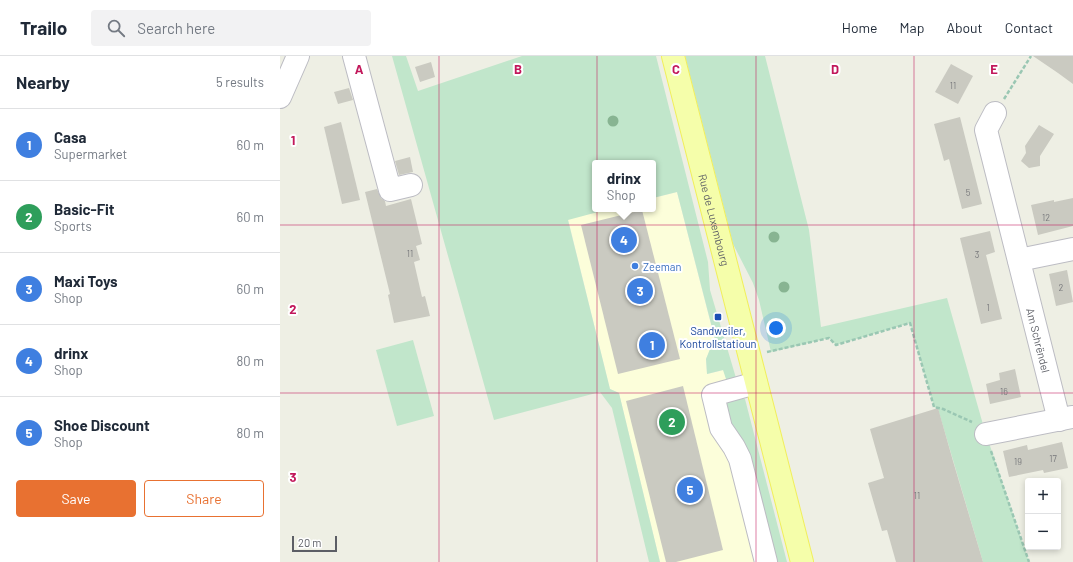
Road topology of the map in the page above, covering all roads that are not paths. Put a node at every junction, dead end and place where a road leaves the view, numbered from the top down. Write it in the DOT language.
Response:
graph roads {
  1 [pos="298,56"];
  2 [pos="354,56"];
  3 [pos="673,56"];
  4 [pos="280,97"];
  5 [pos="995,113"];
  6 [pos="411,185"];
  7 [pos="1073,250"];
  8 [pos="1019,260"];
  9 [pos="756,383"];
  10 [pos="1066,418"];
  11 [pos="986,434"];
  12 [pos="766,562"];
  13 [pos="802,562"];
  1 -- 4 [label="street"];
  2 -- 6 [label="street"];
  3 -- 9 [label="main road, Rue de Luxembourg"];
  5 -- 8 [label="street, Am Schrëndel"];
  7 -- 8 [label="street"];
  8 -- 10 [label="street, Am Schrëndel"];
  9 -- 12 [label="street"];
  9 -- 13 [label="main road, Rue de Luxembourg"];
  10 -- 11 [label="street"];
}
